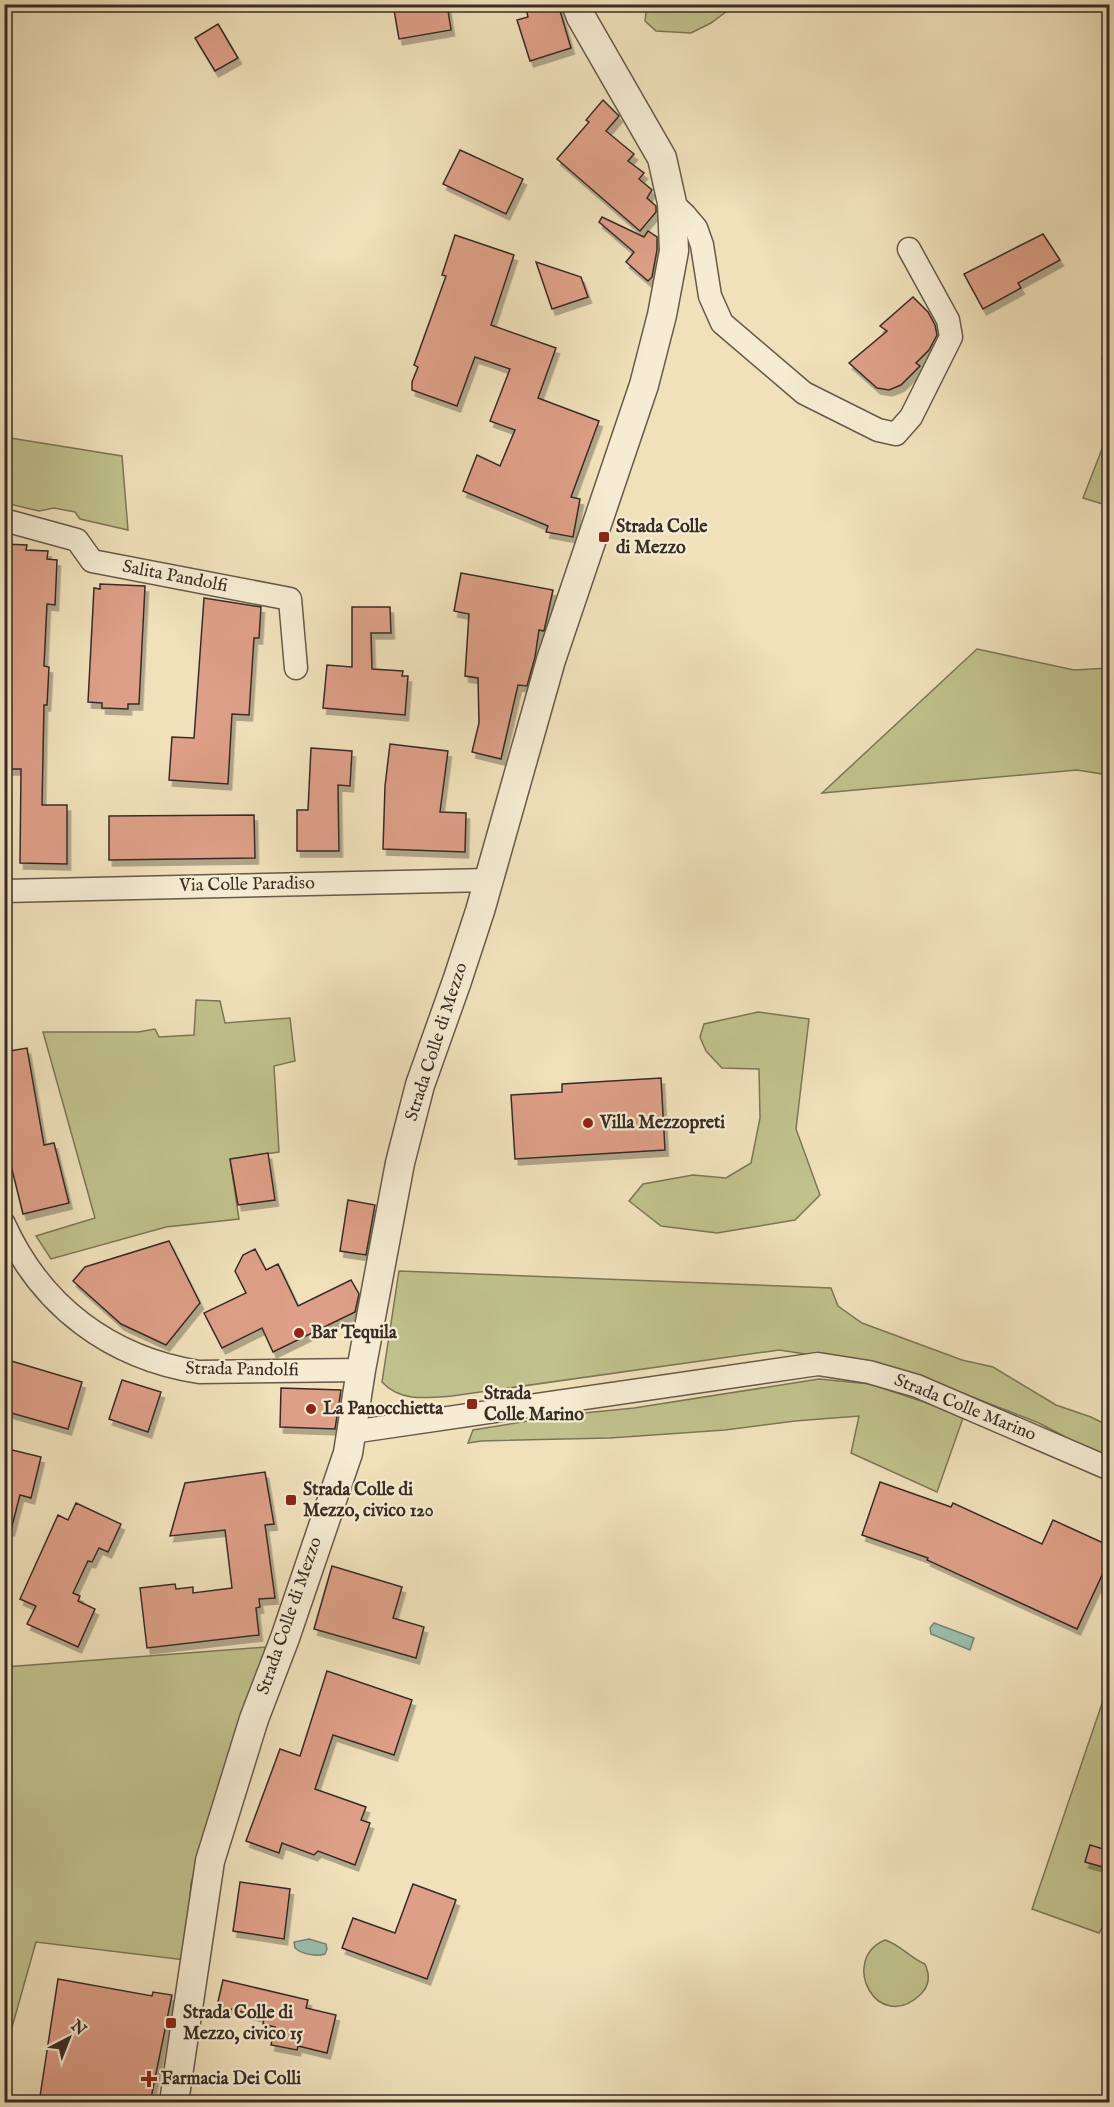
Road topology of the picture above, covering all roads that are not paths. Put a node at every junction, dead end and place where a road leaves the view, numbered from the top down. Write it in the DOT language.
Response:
graph roads {
  1 [pos="576,4"];
  2 [pos="672,203"];
  3 [pos="909,249"];
  4 [pos="4,520"];
  5 [pos="296,668"];
  6 [pos="489,880"];
  7 [pos="4,891"];
  8 [pos="4,1224"];
  9 [pos="10,1251"];
  10 [pos="361,1370"];
  11 [pos="352,1432"];
  12 [pos="1110,1469"];
  13 [pos="174,2103"];
  1 -- 2 [label="street, Strada Colle di Mezzo"];
  2 -- 3 [label="street"];
  2 -- 6 [label="street, Strada Colle di Mezzo"];
  4 -- 5 [label="street, Salita Pandolfi"];
  6 -- 7 [label="street, Via Colle Paradiso"];
  6 -- 10 [label="street, Strada Colle di Mezzo"];
  8 -- 9 [label="street, Strada Pandolfi"];
  9 -- 10 [label="street, Strada Pandolfi"];
  10 -- 11 [label="street, Strada Colle di Mezzo"];
  11 -- 12 [label="street, Strada Colle Marino"];
  11 -- 13 [label="street, Strada Colle di Mezzo"];
}
